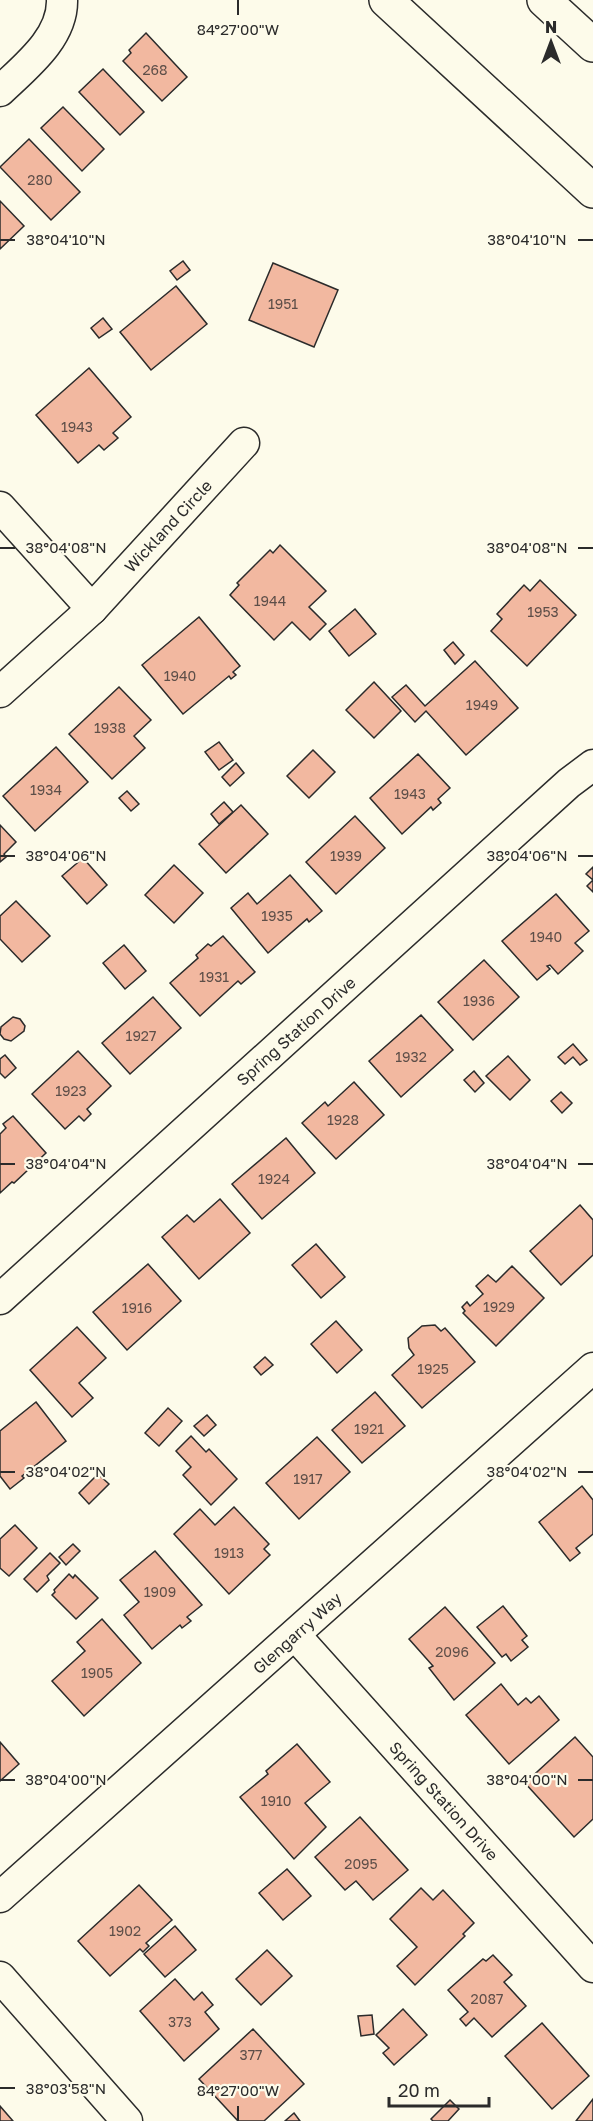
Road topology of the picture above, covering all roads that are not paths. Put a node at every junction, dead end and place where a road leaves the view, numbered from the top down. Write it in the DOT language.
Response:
graph roads {
  1 [pos="62,0"];
  2 [pos="386,0"];
  3 [pos="544,0"];
  4 [pos="593,45"];
  5 [pos="0,91"];
  6 [pos="593,191"];
  7 [pos="244,443"];
  8 [pos="0,507"];
  9 [pos="92,609"];
  10 [pos="0,692"];
  11 [pos="593,765"];
  12 [pos="0,1299"];
  13 [pos="593,1368"];
  14 [pos="295,1635"];
  15 [pos="0,1898"];
  16 [pos="593,1967"];
  17 [pos="0,1977"];
  18 [pos="128,2121"];
  1 -- 5 [label="street"];
  2 -- 6 [label="highway"];
  3 -- 4 [label="highway"];
  7 -- 9 [label="street, Wickland Circle"];
  8 -- 9 [label="street"];
  9 -- 10 [label="street, Wickland Circle"];
  11 -- 12 [label="street, Spring Station Drive"];
  13 -- 14 [label="street, Glengarry Way"];
  14 -- 15 [label="street, Glengarry Way"];
  14 -- 16 [label="street, Spring Station Drive"];
  17 -- 18 [label="street"];
}
